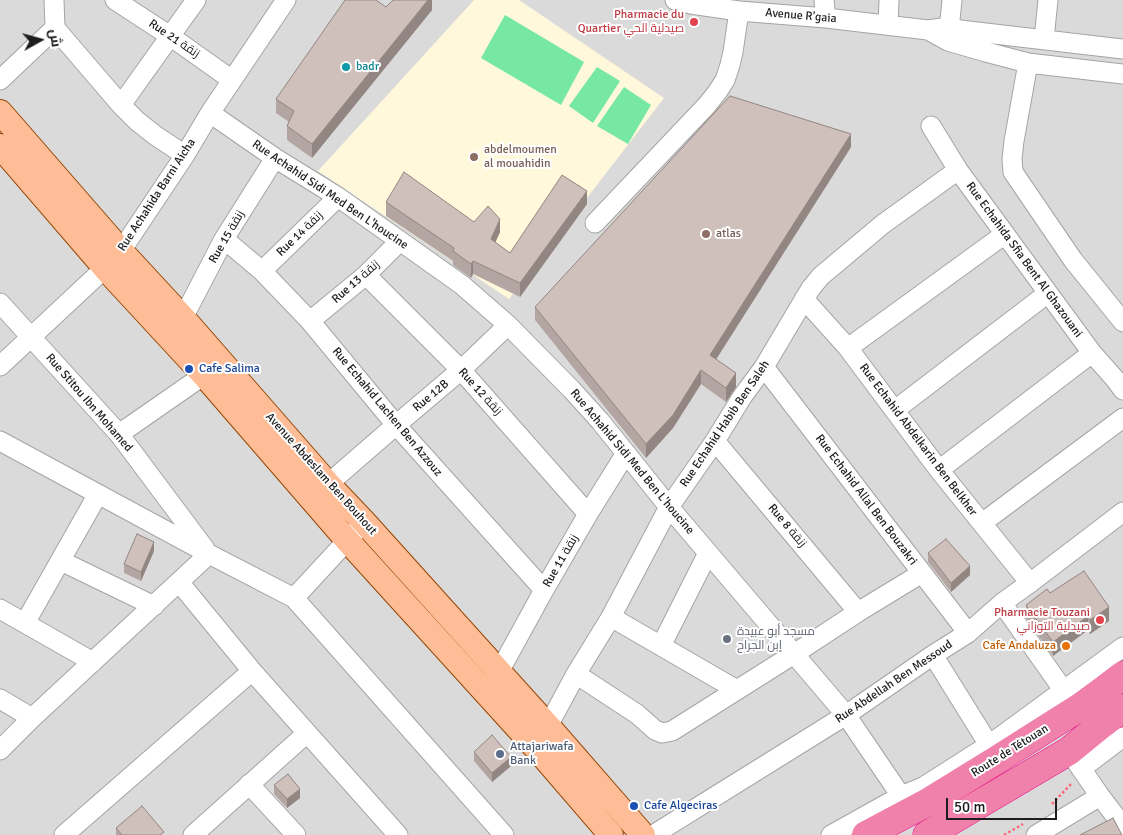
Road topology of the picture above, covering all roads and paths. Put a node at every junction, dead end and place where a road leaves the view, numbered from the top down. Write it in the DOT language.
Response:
graph roads {
  1 [pos="54,0"];
  2 [pos="115,0"];
  3 [pos="196,0"];
  4 [pos="286,0"];
  5 [pos="675,0"];
  6 [pos="889,0"];
  7 [pos="952,0"];
  8 [pos="1048,0"];
  9 [pos="825,9"];
  10 [pos="739,11"];
  11 [pos="888,25"];
  12 [pos="55,28"];
  13 [pos="949,34"];
  14 [pos="170,36"];
  15 [pos="1044,39"];
  16 [pos="1123,49"];
  17 [pos="1028,63"];
  18 [pos="1123,74"];
  19 [pos="0,80"];
  20 [pos="232,80"];
  21 [pos="121,105"];
  22 [pos="0,112"];
  23 [pos="210,113"];
  24 [pos="931,126"];
  25 [pos="0,146"];
  26 [pos="185,155"];
  27 [pos="274,158"];
  28 [pos="958,170"];
  29 [pos="338,197"];
  30 [pos="594,223"];
  31 [pos="1005,234"];
  32 [pos="224,239"];
  33 [pos="400,241"];
  34 [pos="113,260"];
  35 [pos="262,271"];
  36 [pos="366,275"];
  37 [pos="1048,293"];
  38 [pos="804,299"];
  39 [pos="0,303"];
  40 [pos="183,318"];
  41 [pos="310,320"];
  42 [pos="1123,322"];
  43 [pos="508,325"];
  44 [pos="31,337"];
  45 [pos="848,348"];
  46 [pos="1092,353"];
  47 [pos="0,366"];
  48 [pos="764,367"];
  49 [pos="461,370"];
  50 [pos="204,375"];
  51 [pos="1120,380"];
  52 [pos="894,410"];
  53 [pos="1123,418"];
  54 [pos="396,424"];
  55 [pos="119,434"];
  56 [pos="715,441"];
  57 [pos="3,448"];
  58 [pos="626,453"];
  59 [pos="939,470"];
  60 [pos="328,484"];
  61 [pos="98,494"];
  62 [pos="670,507"];
  63 [pos="1123,512"];
  64 [pos="588,514"];
  65 [pos="365,523"];
  66 [pos="982,523"];
  67 [pos="346,540"];
  68 [pos="708,553"];
  69 [pos="209,554"];
  70 [pos="61,561"];
  71 [pos="922,573"];
  72 [pos="179,582"];
  73 [pos="1030,584"];
  74 [pos="544,590"];
  75 [pos="294,598"];
  76 [pos="1002,603"];
  77 [pos="154,606"];
  78 [pos="0,609"];
  79 [pos="858,612"];
  80 [pos="611,617"];
  81 [pos="25,624"];
  82 [pos="968,633"];
  83 [pos="661,646"];
  84 [pos="1123,647"];
  85 [pos="794,654"];
  86 [pos="933,655"];
  87 [pos="93,662"];
  88 [pos="252,671"];
  89 [pos="499,672"];
  90 [pos="576,674"];
  91 [pos="1123,675"];
  92 [pos="737,690"];
  93 [pos="1064,691"];
  94 [pos="0,699"];
  95 [pos="1123,708"];
  96 [pos="846,715"];
  97 [pos="32,718"];
  98 [pos="548,726"];
  99 [pos="307,733"];
  100 [pos="1123,737"];
  101 [pos="989,745"];
  102 [pos="0,750"];
  103 [pos="1075,760"];
  104 [pos="250,784"];
  105 [pos="1100,796"];
  106 [pos="1050,806"];
  107 [pos="897,809"];
  108 [pos="1123,826"];
  109 [pos="1032,828"];
  110 [pos="64,835"];
  111 [pos="193,835"];
  112 [pos="296,835"];
  113 [pos="398,835"];
  114 [pos="504,835"];
  115 [pos="611,835"];
  116 [pos="643,835"];
  117 [pos="653,835"];
  118 [pos="830,835"];
  119 [pos="866,835"];
  120 [pos="927,835"];
  121 [pos="1004,835"];
  1 -- 12 [label="street"];
  2 -- 14 [label="street, Rue 21 زنقة"];
  3 -- 14 [label="street"];
  4 -- 20 [label="street, Rue Achahida Barni Aicha"];
  5 -- 10 [label="street, Avenue R'gaia"];
  6 -- 11 [label="street"];
  7 -- 13 [label="street"];
  8 -- 15 [label="street"];
  9 -- 10 [label="street, Avenue R'gaia"];
  9 -- 11 [label="street, Avenue R'gaia"];
  10 -- 30 [label="street"];
  11 -- 13 [label="street, Avenue R'gaia"];
  12 -- 19 [label="street"];
  12 -- 21 [label="street"];
  13 -- 15 [label="street, Avenue R'gaia"];
  13 -- 17 [label="street, Avenue R'gaia"];
  14 -- 20 [label="street, Rue 21 زنقة"];
  14 -- 21 [label="street"];
  15 -- 16 [label="street, Avenue R'gaia"];
  17 -- 18 [label="street, Avenue R'gaia"];
  17 -- 42 [label="street"];
  20 -- 23 [label="street, Rue Achahida Barni Aicha"];
  21 -- 26 [label="street"];
  22 -- 34 [label="main road, Avenue Abdeslam Ben Bouhout"];
  23 -- 26 [label="street, Rue Achahida Barni Aicha"];
  23 -- 27 [label="street, Rue Achahid Sidi Med Ben L'houcine"];
  24 -- 28 [label="street, Rue Echahida Sfia Bent Al Ghazouani"];
  25 -- 34 [label="main road, Avenue Abdeslam Ben Bouhout"];
  26 -- 34 [label="street, Rue Achahida Barni Aicha"];
  27 -- 29 [label="street, Rue Achahid Sidi Med Ben L'houcine"];
  27 -- 32 [label="street, Rue 15 زنقة"];
  28 -- 31 [label="street, Rue Echahida Sfia Bent Al Ghazouani"];
  28 -- 38 [label="street, Rue Echahid Habib Ben Saleh"];
  29 -- 33 [label="street, Rue Achahid Sidi Med Ben L'houcine"];
  29 -- 35 [label="street, Rue 14 زنقة"];
  31 -- 37 [label="street, Rue Echahida Sfia Bent Al Ghazouani"];
  31 -- 45 [label="street"];
  32 -- 35 [label="street, Rue Echahid Lachen Ben Azzouz"];
  32 -- 40 [label="street, Rue 15 زنقة"];
  33 -- 36 [label="street, Rue 13 زنقة"];
  33 -- 43 [label="street, Rue Achahid Sidi Med Ben L'houcine"];
  34 -- 40 [label="main road, Avenue Abdeslam Ben Bouhout"];
  34 -- 44 [label="street, Rue Achahida Barni Aicha"];
  34 -- 50 [label="main road, Avenue Abdeslam Ben Bouhout"];
  35 -- 41 [label="street, Rue Echahid Lachen Ben Azzouz"];
  36 -- 41 [label="street, Rue 13 زنقة"];
  36 -- 49 [label="street, Rue 12 زنقة"];
  37 -- 46 [label="street, Rue Echahida Sfia Bent Al Ghazouani"];
  37 -- 52 [label="street"];
  38 -- 45 [label="street, Rue Echahid Abdelkarin Ben Belkher"];
  38 -- 48 [label="street, Rue Echahid Habib Ben Saleh"];
  39 -- 44 [label="street, Rue Stitou Ibn Mohamed"];
  40 -- 60 [label="main road, Avenue Abdeslam Ben Bouhout"];
  41 -- 54 [label="street, Rue Echahid Lachen Ben Azzouz"];
  43 -- 49 [label="street, Rue 12B"];
  43 -- 58 [label="street, Rue Achahid Sidi Med Ben L'houcine"];
  44 -- 47 [label="street, Rue Achahida Barni Aicha"];
  44 -- 55 [label="street, Rue Stitou Ibn Mohamed"];
  45 -- 52 [label="street, Rue Echahid Abdelkarin Ben Belkher"];
  46 -- 51 [label="street, Rue Echahida Sfia Bent Al Ghazouani"];
  46 -- 59 [label="street"];
  48 -- 56 [label="street, Rue Echahid Habib Ben Saleh"];
  48 -- 71 [label="street, Rue Echahid Allal Ben Bouzakri"];
  49 -- 54 [label="street, Rue 12B"];
  49 -- 64 [label="street, Rue 12 زنقة"];
  50 -- 55 [label="street"];
  50 -- 67 [label="main road, Avenue Abdeslam Ben Bouhout"];
  52 -- 59 [label="street, Rue Echahid Abdelkarin Ben Belkher"];
  53 -- 66 [label="street"];
  54 -- 60 [label="street, Rue 12B"];
  54 -- 74 [label="street, Rue Echahid Lachen Ben Azzouz"];
  55 -- 69 [label="street, Rue Stitou Ibn Mohamed"];
  56 -- 62 [label="street, Rue Echahid Habib Ben Saleh"];
  56 -- 79 [label="street, Rue 8 زنقة"];
  57 -- 61 [label="street"];
  58 -- 62 [label="street, Rue Achahid Sidi Med Ben L'houcine"];
  58 -- 64 [label="street, Rue 11 زنقة"];
  59 -- 66 [label="street, Rue Echahid Abdelkarin Ben Belkher"];
  60 -- 65 [label="main road, Avenue Abdeslam Ben Bouhout"];
  61 -- 69 [label="street"];
  61 -- 70 [label="street"];
  62 -- 68 [label="street, Rue Achahid Sidi Med Ben L'houcine"];
  62 -- 80 [label="street, Rue Echahid Habib Ben Saleh"];
  63 -- 73 [label="street, Rue Abdellah Ben Messoud"];
  64 -- 74 [label="street, Rue 11 زنقة"];
  65 -- 67 [label="street"];
  65 -- 89 [label="main road, Avenue Abdeslam Ben Bouhout"];
  66 -- 73 [label="street, Rue Echahid Abdelkarin Ben Belkher"];
  67 -- 75 [label="street"];
  67 -- 115 [label="main road, Avenue Abdeslam Ben Bouhout"];
  68 -- 83 [label="street"];
  68 -- 85 [label="street, Rue Achahid Sidi Med Ben L'houcine"];
  69 -- 72 [label="street"];
  69 -- 75 [label="street"];
  70 -- 77 [label="street"];
  70 -- 81 [label="street"];
  71 -- 79 [label="street"];
  71 -- 82 [label="street, Rue Echahid Allal Ben Bouzakri"];
  72 -- 77 [label="street"];
  72 -- 88 [label="street"];
  73 -- 76 [label="street, Rue Abdellah Ben Messoud"];
  74 -- 89 [label="street, Rue 11 زنقة"];
  75 -- 114 [label="street"];
  76 -- 82 [label="street, Rue Abdellah Ben Messoud"];
  76 -- 93 [label="street"];
  77 -- 87 [label="street"];
  78 -- 81 [label="street"];
  79 -- 85 [label="street"];
  80 -- 83 [label="street"];
  80 -- 90 [label="street, Rue Echahid Habib Ben Saleh"];
  81 -- 87 [label="street"];
  82 -- 86 [label="street, Rue Abdellah Ben Messoud"];
  83 -- 92 [label="street"];
  84 -- 93 [label="street"];
  85 -- 92 [label="street"];
  85 -- 96 [label="street, Rue Achahid Sidi Med Ben L'houcine"];
  86 -- 96 [label="street, Rue Abdellah Ben Messoud"];
  86 -- 101 [label="street"];
  87 -- 97 [label="street"];
  88 -- 99 [label="street"];
  88 -- 110 [label="street"];
  89 -- 98 [label="main road, Avenue Abdeslam Ben Bouhout"];
  90 -- 92 [label="street"];
  90 -- 98 [label="street, Rue Echahid Habib Ben Saleh"];
  91 -- 107 [label="highway, Route de Tétouan"];
  93 -- 101 [label="street"];
  94 -- 97 [label="street"];
  95 -- 103 [label="highway"];
  96 -- 107 [label="street, Rue Achahid Sidi Med Ben L'houcine"];
  96 -- 117 [label="street, Rue Abdellah Ben Messoud"];
  97 -- 102 [label="street"];
  98 -- 116 [label="main road, Avenue Abdeslam Ben Bouhout"];
  99 -- 104 [label="street"];
  99 -- 113 [label="street"];
  100 -- 103 [label="street"];
  101 -- 107 [label="street"];
  103 -- 105 [label="street"];
  103 -- 106 [label="path"];
  103 -- 120 [label="highway"];
  104 -- 111 [label="street"];
  104 -- 112 [label="street"];
  105 -- 108 [label="street"];
  105 -- 109 [label="street"];
  107 -- 118 [label="street"];
  107 -- 119 [label="highway, Route de Tétouan"];
  109 -- 121 [label="path"];
}
